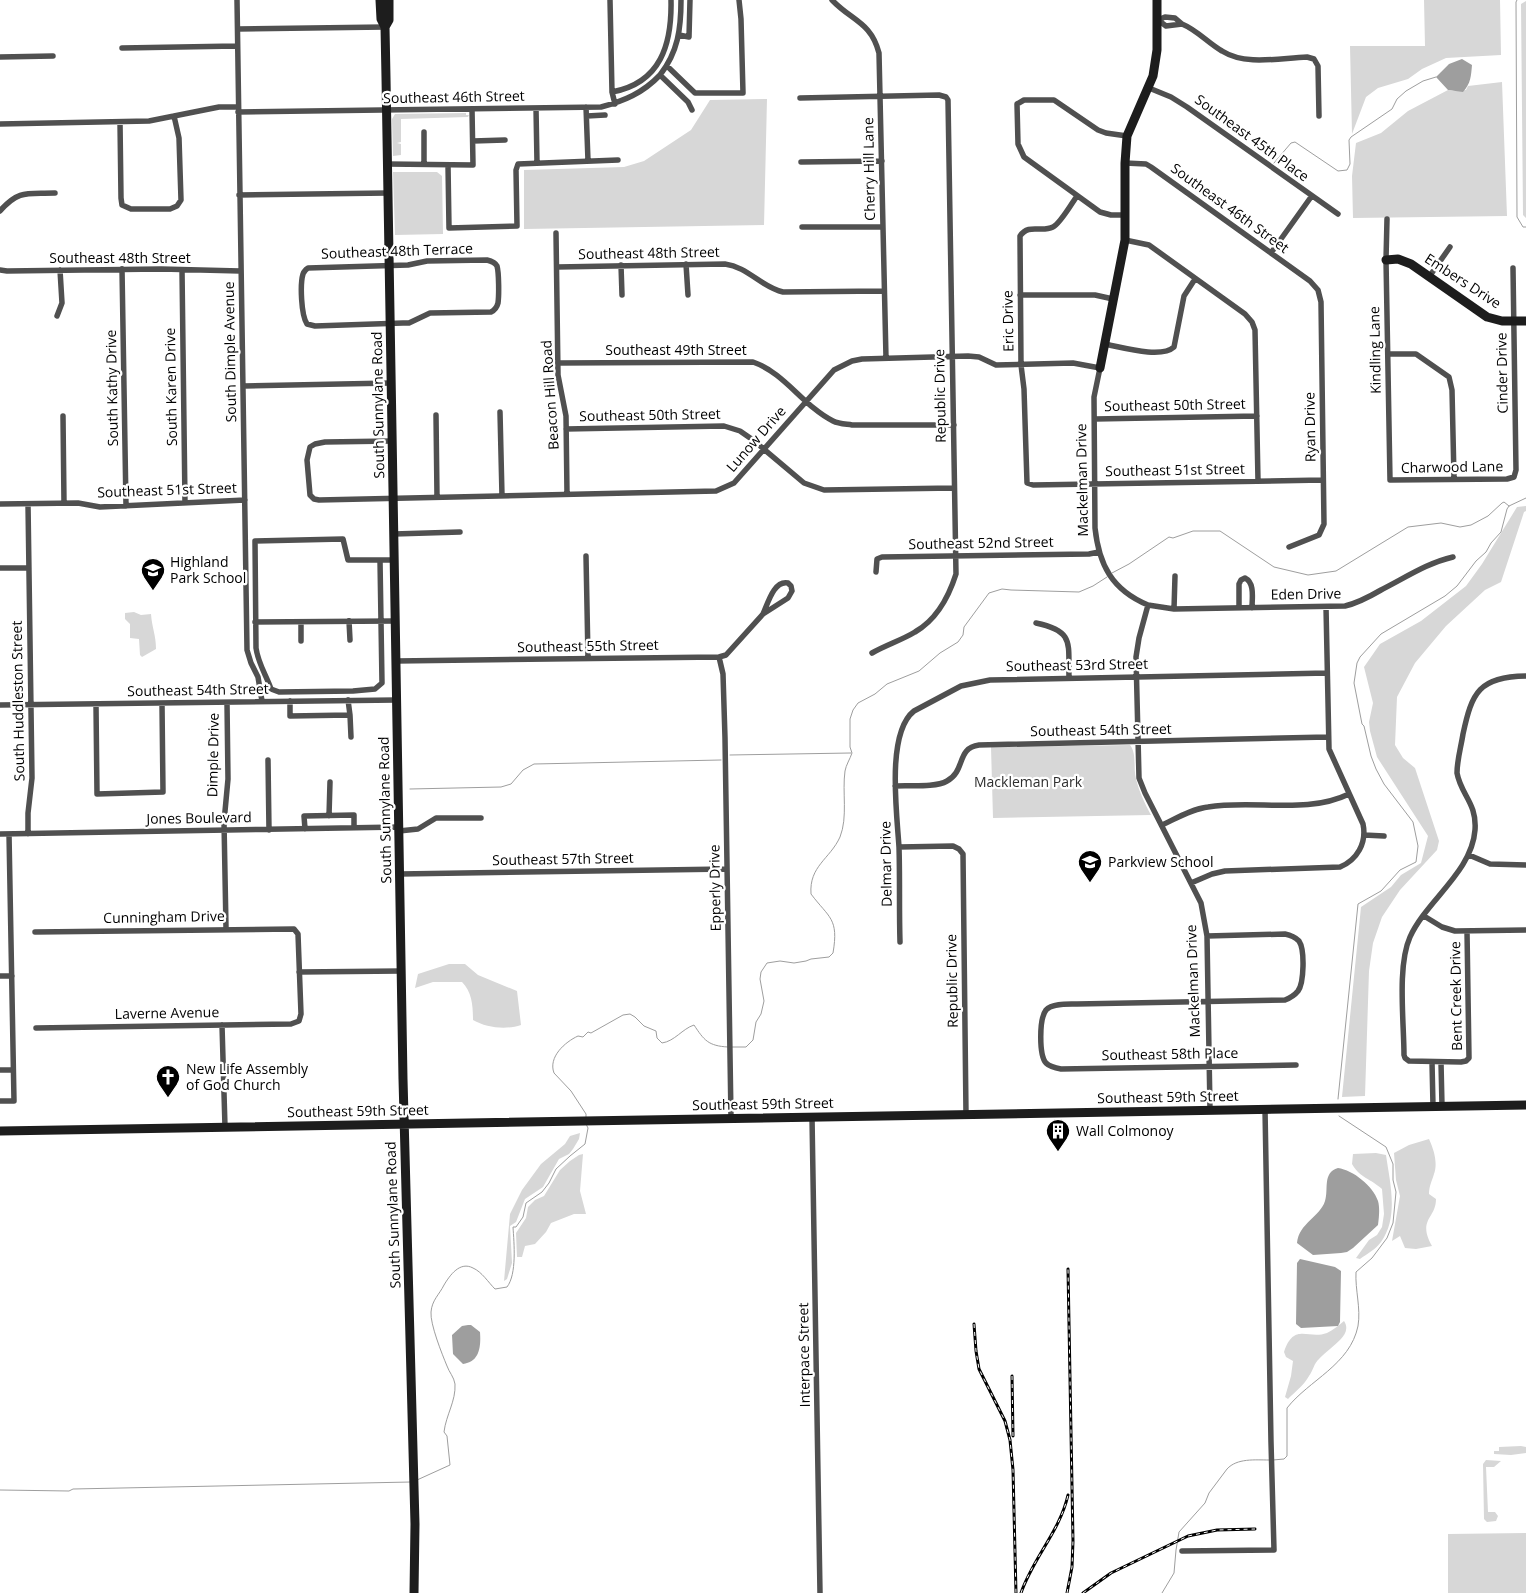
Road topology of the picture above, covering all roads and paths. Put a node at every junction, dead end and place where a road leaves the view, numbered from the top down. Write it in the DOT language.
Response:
graph roads {
  1 [pos="237,0"];
  2 [pos="380,0"];
  3 [pos="389,0"];
  4 [pos="610,0"];
  5 [pos="672,0"];
  6 [pos="681,0"];
  7 [pos="690,0"];
  8 [pos="739,0"];
  9 [pos="832,0"];
  10 [pos="1157,0"];
  11 [pos="1171,18"];
  12 [pos="1158,20"];
  13 [pos="1182,24"];
  14 [pos="1171,26"];
  15 [pos="385,27"];
  16 [pos="238,29"];
  17 [pos="679,35"];
  18 [pos="237,46"];
  19 [pos="122,48"];
  20 [pos="53,56"];
  21 [pos="0,57"];
  22 [pos="667,66"];
  23 [pos="660,75"];
  24 [pos="1148,88"];
  25 [pos="612,92"];
  26 [pos="881,96"];
  27 [pos="800,98"];
  28 [pos="615,104"];
  29 [pos="536,108"];
  30 [pos="586,108"];
  31 [pos="238,109"];
  32 [pos="472,109"];
  33 [pos="386,110"];
  34 [pos="692,110"];
  35 [pos="605,115"];
  36 [pos="174,116"];
  37 [pos="586,116"];
  38 [pos="1319,116"];
  39 [pos="120,122"];
  40 [pos="0,124"];
  41 [pos="424,132"];
  42 [pos="1127,136"];
  43 [pos="504,140"];
  44 [pos="473,141"];
  45 [pos="618,160"];
  46 [pos="588,161"];
  47 [pos="882,161"];
  48 [pos="800,162"];
  49 [pos="537,163"];
  50 [pos="1125,163"];
  51 [pos="387,164"];
  52 [pos="424,164"];
  53 [pos="448,165"];
  54 [pos="55,193"];
  55 [pos="388,193"];
  56 [pos="239,195"];
  57 [pos="1077,196"];
  58 [pos="1312,197"];
  59 [pos="0,211"];
  60 [pos="1338,214"];
  61 [pos="1124,215"];
  62 [pos="1387,219"];
  63 [pos="883,226"];
  64 [pos="802,227"];
  65 [pos="556,234"];
  66 [pos="1124,240"];
  67 [pos="1450,247"];
  68 [pos="1271,253"];
  69 [pos="1386,260"];
  70 [pos="686,264"];
  71 [pos="389,265"];
  72 [pos="621,265"];
  73 [pos="557,267"];
  74 [pos="1513,268"];
  75 [pos="122,269"];
  76 [pos="0,270"];
  77 [pos="60,270"];
  78 [pos="182,270"];
  79 [pos="240,271"];
  80 [pos="1429,277"];
  81 [pos="1195,279"];
  82 [pos="1316,286"];
  83 [pos="884,291"];
  84 [pos="622,295"];
  85 [pos="688,295"];
  86 [pos="1020,296"];
  87 [pos="1113,298"];
  88 [pos="57,316"];
  89 [pos="1514,321"];
  90 [pos="1526,321"];
  91 [pos="390,324"];
  92 [pos="1104,344"];
  93 [pos="1388,354"];
  94 [pos="952,356"];
  95 [pos="886,358"];
  96 [pos="558,363"];
  97 [pos="1021,364"];
  98 [pos="1100,368"];
  99 [pos="391,383"];
  100 [pos="244,386"];
  101 [pos="807,401"];
  102 [pos="500,412"];
  103 [pos="436,415"];
  104 [pos="63,416"];
  105 [pos="1257,416"];
  106 [pos="1094,418"];
  107 [pos="954,424"];
  108 [pos="566,428"];
  109 [pos="392,441"];
  110 [pos="764,450"];
  111 [pos="1514,477"];
  112 [pos="1454,478"];
  113 [pos="1324,480"];
  114 [pos="1390,480"];
  115 [pos="1258,481"];
  116 [pos="1027,482"];
  117 [pos="1095,484"];
  118 [pos="954,488"];
  119 [pos="567,494"];
  120 [pos="502,496"];
  121 [pos="437,497"];
  122 [pos="393,498"];
  123 [pos="245,500"];
  124 [pos="64,503"];
  125 [pos="186,503"];
  126 [pos="0,504"];
  127 [pos="28,504"];
  128 [pos="126,506"];
  129 [pos="460,532"];
  130 [pos="394,534"];
  131 [pos="1289,547"];
  132 [pos="1099,552"];
  133 [pos="586,556"];
  134 [pos="955,556"];
  135 [pos="1453,557"];
  136 [pos="380,560"];
  137 [pos="394,560"];
  138 [pos="0,568"];
  139 [pos="29,568"];
  140 [pos="876,572"];
  141 [pos="1175,576"];
  142 [pos="1148,606"];
  143 [pos="1239,608"];
  144 [pos="1252,608"];
  145 [pos="1326,608"];
  146 [pos="1174,609"];
  147 [pos="763,614"];
  148 [pos="395,620"];
  149 [pos="349,621"];
  150 [pos="381,621"];
  151 [pos="256,622"];
  152 [pos="301,622"];
  153 [pos="1036,623"];
  154 [pos="350,640"];
  155 [pos="301,641"];
  156 [pos="872,652"];
  157 [pos="719,657"];
  158 [pos="588,658"];
  159 [pos="396,661"];
  160 [pos="1327,673"];
  161 [pos="1526,676"];
  162 [pos="1069,677"];
  163 [pos="1136,677"];
  164 [pos="354,691"];
  165 [pos="299,692"];
  166 [pos="351,700"];
  167 [pos="396,700"];
  168 [pos="262,701"];
  169 [pos="290,701"];
  170 [pos="299,701"];
  171 [pos="227,703"];
  172 [pos="162,704"];
  173 [pos="0,705"];
  174 [pos="96,705"];
  175 [pos="31,706"];
  176 [pos="350,715"];
  177 [pos="351,737"];
  178 [pos="1328,738"];
  179 [pos="1138,742"];
  180 [pos="268,760"];
  181 [pos="330,782"];
  182 [pos="895,786"];
  183 [pos="1349,794"];
  184 [pos="329,816"];
  185 [pos="481,818"];
  186 [pos="1162,825"];
  187 [pos="354,828"];
  188 [pos="304,829"];
  189 [pos="399,829"];
  190 [pos="269,830"];
  191 [pos="224,831"];
  192 [pos="0,834"];
  193 [pos="9,834"];
  194 [pos="28,834"];
  195 [pos="1364,835"];
  196 [pos="1384,836"];
  197 [pos="898,847"];
  198 [pos="1469,855"];
  199 [pos="1526,865"];
  200 [pos="727,869"];
  201 [pos="400,874"];
  202 [pos="1191,884"];
  203 [pos="1424,916"];
  204 [pos="226,928"];
  205 [pos="1526,930"];
  206 [pos="1467,931"];
  207 [pos="35,932"];
  208 [pos="1207,936"];
  209 [pos="900,942"];
  210 [pos="401,971"];
  211 [pos="299,972"];
  212 [pos="0,976"];
  213 [pos="12,976"];
  214 [pos="1208,1001"];
  215 [pos="222,1025"];
  216 [pos="36,1028"];
  217 [pos="1432,1062"];
  218 [pos="1441,1062"];
  219 [pos="1296,1065"];
  220 [pos="1210,1066"];
  221 [pos="0,1070"];
  222 [pos="13,1070"];
  223 [pos="0,1101"];
  224 [pos="1526,1105"];
  225 [pos="1437,1106"];
  226 [pos="1265,1109"];
  227 [pos="1210,1110"];
  228 [pos="966,1114"];
  229 [pos="812,1117"];
  230 [pos="731,1118"];
  231 [pos="404,1124"];
  232 [pos="225,1127"];
  233 [pos="0,1131"];
  234 [pos="1182,1551"];
  235 [pos="414,1593"];
  236 [pos="820,1593"];
  1 -- 16 [label="street, South Dimple Avenue"];
  2 -- 15 [label="main road, South Sunnylane Road"];
  3 -- 15 [label="main road, South Sunnylane Road"];
  4 -- 25 [label="street"];
  5 -- 25 [label="street"];
  6 -- 17 [label="street"];
  7 -- 17 [label="street"];
  8 -- 22 [label="street"];
  9 -- 26 [label="street, Cherry Hill Lane"];
  10 -- 12 [label="main road, Mackelman Drive"];
  11 -- 12 [label="street"];
  11 -- 13 [label="street"];
  11 -- 14 [label="street"];
  12 -- 14 [label="street"];
  12 -- 24 [label="main road, Mackelman Drive"];
  13 -- 14 [label="street"];
  13 -- 38 [label="street"];
  15 -- 16 [label="street"];
  15 -- 33 [label="main road, South Sunnylane Road"];
  16 -- 18 [label="street, South Dimple Avenue"];
  17 -- 22 [label="street, Southeast 46th Street"];
  18 -- 19 [label="street"];
  18 -- 31 [label="street, South Dimple Avenue"];
  20 -- 21 [label="street"];
  22 -- 23 [label="street, Southeast 46th Street"];
  23 -- 28 [label="street, Southeast 46th Street"];
  23 -- 34 [label="street"];
  24 -- 42 [label="main road, Mackelman Drive"];
  24 -- 58 [label="street, Southeast 45th Place"];
  25 -- 28 [label="street"];
  26 -- 27 [label="street"];
  26 -- 47 [label="street, Cherry Hill Lane"];
  26 -- 94 [label="street, Republic Drive"];
  28 -- 30 [label="street, Southeast 46th Street"];
  29 -- 30 [label="street, Southeast 46th Street"];
  29 -- 32 [label="street, Southeast 46th Street"];
  29 -- 49 [label="street"];
  30 -- 37 [label="street"];
  31 -- 33 [label="street, Southeast 46th Street"];
  31 -- 36 [label="street, Southeast 46th Street"];
  31 -- 56 [label="street, South Dimple Avenue"];
  32 -- 33 [label="street, Southeast 46th Street"];
  32 -- 44 [label="street"];
  33 -- 51 [label="main road, South Sunnylane Road"];
  35 -- 37 [label="street"];
  36 -- 39 [label="street, Southeast 46th Street"];
  36 -- 39 [label="street"];
  37 -- 46 [label="street"];
  39 -- 40 [label="street, Southeast 46th Street"];
  41 -- 52 [label="street"];
  42 -- 50 [label="main road, Mackelman Drive"];
  42 -- 57 [label="street"];
  43 -- 44 [label="street"];
  44 -- 53 [label="street"];
  45 -- 46 [label="street"];
  46 -- 49 [label="street"];
  47 -- 48 [label="street"];
  47 -- 63 [label="street, Cherry Hill Lane"];
  49 -- 53 [label="street"];
  50 -- 61 [label="main road, Mackelman Drive"];
  50 -- 68 [label="street, Southeast 46th Street"];
  51 -- 52 [label="street"];
  51 -- 55 [label="main road, South Sunnylane Road"];
  52 -- 53 [label="street"];
  54 -- 59 [label="street"];
  55 -- 56 [label="street"];
  55 -- 71 [label="main road, South Sunnylane Road"];
  56 -- 79 [label="street, South Dimple Avenue"];
  57 -- 61 [label="street"];
  57 -- 86 [label="street, Eric Drive"];
  58 -- 60 [label="street, Southeast 45th Place"];
  58 -- 68 [label="street"];
  61 -- 66 [label="main road, Mackelman Drive"];
  62 -- 69 [label="street, Kindling Lane"];
  63 -- 64 [label="street"];
  63 -- 83 [label="street, Cherry Hill Lane"];
  65 -- 73 [label="street, Beacon Hill Road"];
  66 -- 81 [label="street"];
  66 -- 87 [label="main road, Mackelman Drive"];
  67 -- 80 [label="street"];
  68 -- 82 [label="street, Southeast 46th Street"];
  69 -- 80 [label="main road, Embers Drive"];
  69 -- 93 [label="street, Kindling Lane"];
  70 -- 72 [label="street, Southeast 48th Street"];
  70 -- 83 [label="street, Southeast 48th Street"];
  70 -- 85 [label="street"];
  71 -- 91 [label="main road, South Sunnylane Road"];
  71 -- 91 [label="street, Southeast 48th Terrace"];
  71 -- 91 [label="street, Southeast 48th Terrace"];
  72 -- 73 [label="street, Southeast 48th Street"];
  72 -- 84 [label="street"];
  73 -- 96 [label="street, Beacon Hill Road"];
  74 -- 89 [label="street, Cinder Drive"];
  75 -- 77 [label="street, Southeast 48th Street"];
  75 -- 78 [label="street, Southeast 48th Street"];
  75 -- 128 [label="street, South Kathy Drive"];
  76 -- 77 [label="street, Southeast 48th Street"];
  77 -- 88 [label="street"];
  78 -- 79 [label="street, Southeast 48th Street"];
  78 -- 125 [label="street, South Karen Drive"];
  79 -- 100 [label="street, South Dimple Avenue"];
  80 -- 89 [label="main road, Embers Drive"];
  81 -- 92 [label="street"];
  81 -- 105 [label="street"];
  82 -- 113 [label="street, Ryan Drive"];
  83 -- 95 [label="street, Cherry Hill Lane"];
  86 -- 87 [label="street"];
  86 -- 97 [label="street, Eric Drive"];
  87 -- 92 [label="main road, Mackelman Drive"];
  89 -- 90 [label="main road, Embers Drive"];
  89 -- 111 [label="street, Cinder Drive"];
  91 -- 99 [label="main road, South Sunnylane Road"];
  92 -- 98 [label="main road, Mackelman Drive"];
  93 -- 112 [label="street"];
  93 -- 114 [label="street, Kindling Lane"];
  94 -- 95 [label="street, Lunow Drive"];
  94 -- 97 [label="street, Lunow Drive"];
  94 -- 107 [label="street, Republic Drive"];
  95 -- 101 [label="street, Lunow Drive"];
  96 -- 101 [label="street, Southeast 49th Street"];
  96 -- 108 [label="street, Beacon Hill Road"];
  97 -- 98 [label="street, Lunow Drive"];
  97 -- 116 [label="street, Eric Drive"];
  98 -- 106 [label="street, Mackelman Drive"];
  99 -- 100 [label="street"];
  99 -- 109 [label="main road, South Sunnylane Road"];
  100 -- 123 [label="street, South Dimple Avenue"];
  101 -- 107 [label="street, Southeast 49th Street"];
  101 -- 110 [label="street, Lunow Drive"];
  102 -- 120 [label="street"];
  103 -- 121 [label="street"];
  104 -- 124 [label="street"];
  105 -- 106 [label="street, Southeast 50th Street"];
  105 -- 115 [label="street"];
  106 -- 117 [label="street, Mackelman Drive"];
  107 -- 118 [label="street, Republic Drive"];
  108 -- 110 [label="street, Southeast 50th Street"];
  108 -- 119 [label="street, Beacon Hill Road"];
  109 -- 122 [label="main road, South Sunnylane Road"];
  109 -- 122 [label="street, Lunow Drive"];
  110 -- 118 [label="street, Southeast 50th Street"];
  110 -- 119 [label="street, Lunow Drive"];
  111 -- 112 [label="street, Charwood Lane"];
  112 -- 114 [label="street, Charwood Lane"];
  113 -- 115 [label="street, Southeast 51st Street"];
  113 -- 131 [label="street, Ryan Drive"];
  115 -- 117 [label="street, Southeast 51st Street"];
  116 -- 117 [label="street, Southeast 51st Street"];
  117 -- 132 [label="street, Mackelman Drive"];
  118 -- 134 [label="street, Republic Drive"];
  119 -- 120 [label="street, Lunow Drive"];
  120 -- 121 [label="street, Lunow Drive"];
  121 -- 122 [label="street, Lunow Drive"];
  122 -- 130 [label="main road, South Sunnylane Road"];
  123 -- 125 [label="street, Southeast 51st Street"];
  123 -- 168 [label="street, South Dimple Avenue"];
  124 -- 127 [label="street, Southeast 51st Street"];
  124 -- 128 [label="street, Southeast 51st Street"];
  125 -- 128 [label="street, Southeast 51st Street"];
  126 -- 127 [label="street, Southeast 51st Street"];
  127 -- 139 [label="street, South Huddleston Street"];
  129 -- 130 [label="street"];
  130 -- 137 [label="main road, South Sunnylane Road"];
  132 -- 134 [label="street, Southeast 52nd Street"];
  132 -- 142 [label="street, Mackelman Drive"];
  133 -- 158 [label="street"];
  134 -- 140 [label="street, Southeast 52nd Street"];
  134 -- 156 [label="street, Republic Drive"];
  135 -- 145 [label="street, Eden Drive"];
  136 -- 137 [label="street"];
  136 -- 150 [label="street"];
  136 -- 151 [label="street"];
  137 -- 148 [label="main road, South Sunnylane Road"];
  138 -- 139 [label="street"];
  139 -- 175 [label="street, South Huddleston Street"];
  141 -- 146 [label="street"];
  142 -- 146 [label="street, Eden Drive"];
  142 -- 163 [label="street, Mackelman Drive"];
  143 -- 144 [label="street, Eden Drive"];
  143 -- 144 [label="street"];
  143 -- 146 [label="street, Eden Drive"];
  144 -- 145 [label="street, Eden Drive"];
  145 -- 160 [label="street"];
  147 -- 147 [label="street"];
  147 -- 157 [label="street"];
  148 -- 150 [label="street"];
  148 -- 159 [label="main road, South Sunnylane Road"];
  149 -- 150 [label="street"];
  149 -- 152 [label="street"];
  149 -- 154 [label="street"];
  150 -- 164 [label="street"];
  151 -- 152 [label="street"];
  151 -- 165 [label="street"];
  152 -- 155 [label="street"];
  153 -- 162 [label="street"];
  157 -- 158 [label="street, Southeast 55th Street"];
  157 -- 200 [label="street, Epperly Drive"];
  158 -- 159 [label="street, Southeast 55th Street"];
  159 -- 167 [label="main road, South Sunnylane Road"];
  160 -- 163 [label="street, Southeast 53rd Street"];
  160 -- 178 [label="street"];
  161 -- 198 [label="street"];
  162 -- 163 [label="street, Southeast 53rd Street"];
  162 -- 182 [label="street, Southeast 53rd Street"];
  163 -- 179 [label="street, Mackelman Drive"];
  164 -- 165 [label="street"];
  164 -- 166 [label="street"];
  165 -- 170 [label="street"];
  166 -- 167 [label="street, Southeast 54th Street"];
  166 -- 170 [label="street, Southeast 54th Street"];
  166 -- 176 [label="street"];
  167 -- 189 [label="main road, South Sunnylane Road"];
  168 -- 169 [label="street, Southeast 54th Street"];
  168 -- 171 [label="street, Southeast 54th Street"];
  169 -- 170 [label="street, Southeast 54th Street"];
  169 -- 176 [label="street"];
  171 -- 172 [label="street, Southeast 54th Street"];
  171 -- 191 [label="street, Dimple Drive"];
  172 -- 174 [label="street, Southeast 54th Street"];
  172 -- 174 [label="street"];
  173 -- 175 [label="street, Southeast 54th Street"];
  174 -- 175 [label="street, Southeast 54th Street"];
  175 -- 194 [label="street, South Huddleston Street"];
  176 -- 177 [label="street"];
  178 -- 179 [label="street, Southeast 54th Street"];
  178 -- 183 [label="street"];
  179 -- 182 [label="street, Southeast 54th Street"];
  179 -- 186 [label="street, Mackelman Drive"];
  180 -- 190 [label="street"];
  181 -- 184 [label="street"];
  182 -- 197 [label="street, Delmar Drive"];
  183 -- 186 [label="street"];
  183 -- 195 [label="street"];
  184 -- 187 [label="street"];
  184 -- 188 [label="street"];
  185 -- 189 [label="street, Jones Boulevard"];
  186 -- 202 [label="street, Mackelman Drive"];
  187 -- 188 [label="street, Jones Boulevard"];
  187 -- 189 [label="street, Jones Boulevard"];
  188 -- 190 [label="street, Jones Boulevard"];
  189 -- 201 [label="main road, South Sunnylane Road"];
  190 -- 191 [label="street, Jones Boulevard"];
  191 -- 194 [label="street, Jones Boulevard"];
  191 -- 204 [label="street, Dimple Drive"];
  192 -- 193 [label="street, Jones Boulevard"];
  193 -- 194 [label="street, Jones Boulevard"];
  193 -- 213 [label="street"];
  195 -- 196 [label="street"];
  195 -- 202 [label="street"];
  197 -- 209 [label="street, Delmar Drive"];
  197 -- 228 [label="street, Republic Drive"];
  198 -- 199 [label="street"];
  198 -- 203 [label="street"];
  200 -- 201 [label="street, Southeast 57th Street"];
  200 -- 230 [label="street, Epperly Drive"];
  201 -- 210 [label="main road, South Sunnylane Road"];
  202 -- 208 [label="street, Mackelman Drive"];
  203 -- 206 [label="street"];
  203 -- 217 [label="street"];
  204 -- 207 [label="street, Cunningham Drive"];
  204 -- 211 [label="street, Cunningham Drive"];
  205 -- 206 [label="street"];
  206 -- 218 [label="street, Bent Creek Drive"];
  208 -- 214 [label="street, Mackelman Drive"];
  208 -- 214 [label="street"];
  210 -- 211 [label="street"];
  210 -- 231 [label="main road, South Sunnylane Road"];
  211 -- 215 [label="street, Laverne Avenue"];
  212 -- 213 [label="street"];
  213 -- 222 [label="street"];
  214 -- 220 [label="street, Mackelman Drive"];
  214 -- 220 [label="street, Southeast 58th Place"];
  215 -- 216 [label="street, Laverne Avenue"];
  215 -- 232 [label="street"];
  217 -- 218 [label="street"];
  217 -- 225 [label="street"];
  218 -- 225 [label="street"];
  219 -- 220 [label="street, Southeast 58th Place"];
  220 -- 227 [label="street, Mackelman Drive"];
  221 -- 222 [label="street"];
  222 -- 223 [label="street"];
  224 -- 225 [label="main road, Southeast 59th Street"];
  225 -- 226 [label="main road, Southeast 59th Street"];
  226 -- 227 [label="main road, Southeast 59th Street"];
  226 -- 234 [label="street"];
  227 -- 228 [label="main road, Southeast 59th Street"];
  228 -- 229 [label="main road, Southeast 59th Street"];
  229 -- 230 [label="main road, Southeast 59th Street"];
  229 -- 236 [label="street, Interpace Street"];
  230 -- 231 [label="main road, Southeast 59th Street"];
  231 -- 232 [label="main road, Southeast 59th Street"];
  231 -- 235 [label="main road, South Sunnylane Road"];
  232 -- 233 [label="main road, Southeast 59th Street"];
}
